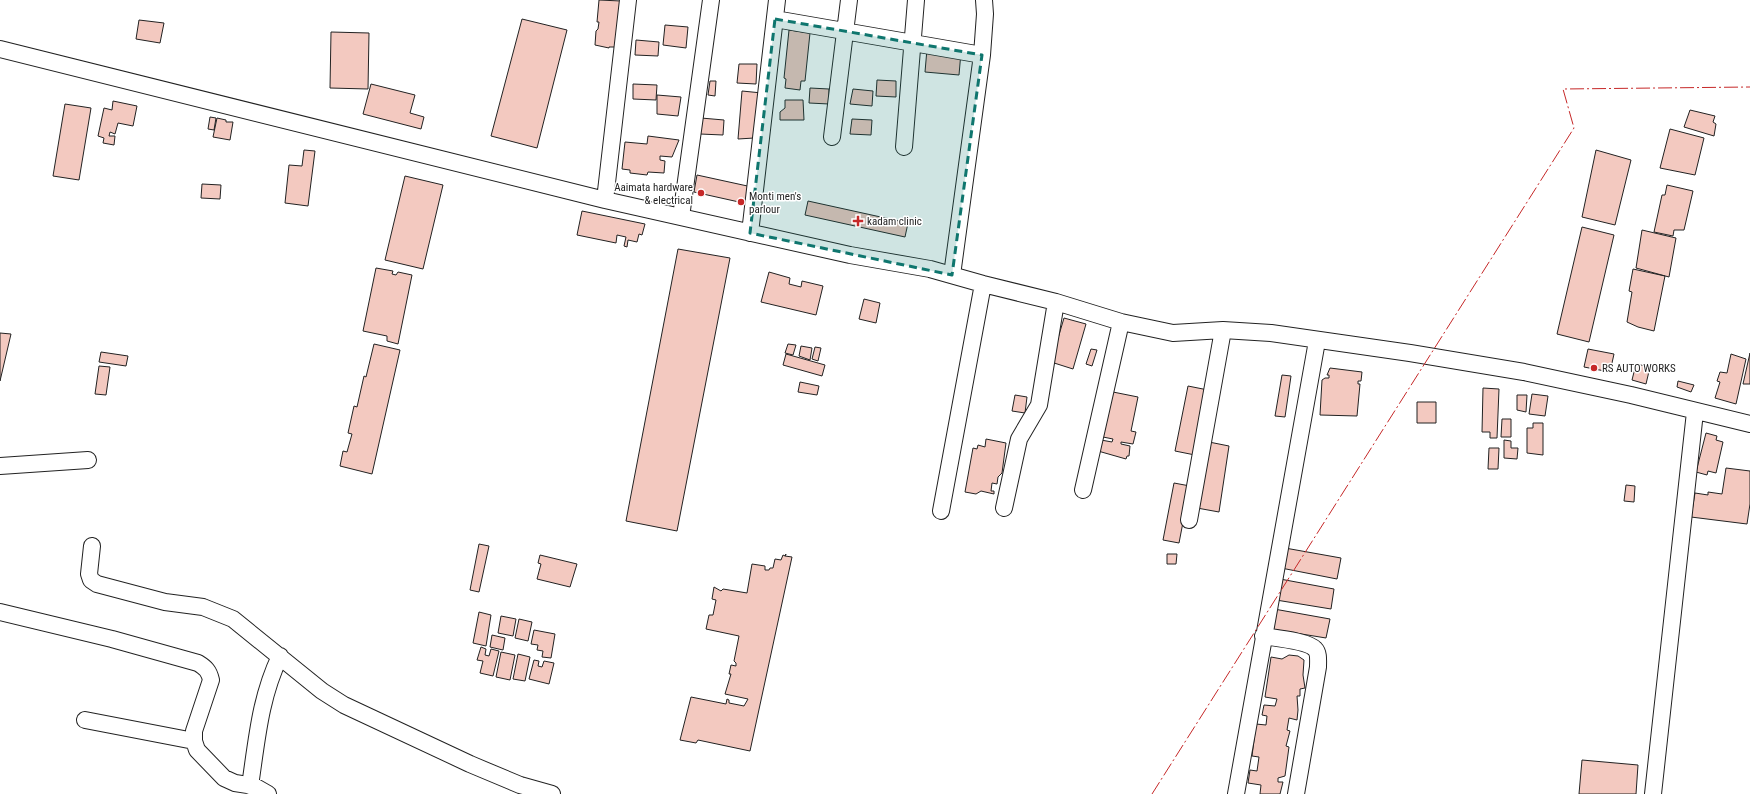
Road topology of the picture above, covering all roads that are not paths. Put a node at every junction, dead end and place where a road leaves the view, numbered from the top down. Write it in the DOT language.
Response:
graph roads {
  1 [pos="628,0"];
  2 [pos="711,0"];
  3 [pos="777,0"];
  4 [pos="849,0"];
  5 [pos="916,0"];
  6 [pos="984,0"];
  7 [pos="775,20"];
  8 [pos="845,31"];
  9 [pos="911,42"];
  10 [pos="0,48"];
  11 [pos="982,55"];
  12 [pos="832,137"];
  13 [pos="904,147"];
  14 [pos="605,200"];
  15 [pos="681,217"];
  16 [pos="750,233"];
  17 [pos="952,275"];
  18 [pos="983,284"];
  19 [pos="1056,302"];
  20 [pos="1121,322"];
  21 [pos="1223,330"];
  22 [pos="1317,341"];
  23 [pos="1695,412"];
  24 [pos="1750,424"];
  25 [pos="88,460"];
  26 [pos="0,466"];
  27 [pos="1083,490"];
  28 [pos="1004,508"];
  29 [pos="941,511"];
  30 [pos="1189,520"];
  31 [pos="92,546"];
  32 [pos="0,612"];
  33 [pos="1263,636"];
  34 [pos="280,656"];
  35 [pos="84,720"];
  36 [pos="194,741"];
  37 [pos="250,786"];
  38 [pos="268,794"];
  39 [pos="552,794"];
  40 [pos="1236,794"];
  41 [pos="1296,794"];
  42 [pos="1653,794"];
  1 -- 14 [label="street"];
  2 -- 15 [label="street"];
  3 -- 7 [label="street"];
  4 -- 8 [label="street"];
  5 -- 9 [label="street"];
  6 -- 11 [label="street"];
  7 -- 8 [label="street"];
  7 -- 16 [label="street"];
  8 -- 9 [label="street"];
  8 -- 12 [label="street"];
  9 -- 11 [label="street"];
  9 -- 13 [label="street"];
  10 -- 14 [label="street"];
  11 -- 17 [label="street"];
  14 -- 15 [label="street"];
  15 -- 16 [label="street"];
  16 -- 17 [label="street"];
  17 -- 18 [label="street"];
  18 -- 19 [label="street"];
  18 -- 29 [label="street"];
  19 -- 20 [label="street"];
  19 -- 28 [label="street"];
  20 -- 21 [label="street"];
  20 -- 27 [label="street"];
  21 -- 22 [label="street"];
  21 -- 30 [label="street"];
  22 -- 23 [label="street"];
  22 -- 33 [label="street"];
  23 -- 24 [label="street"];
  23 -- 42 [label="street"];
  25 -- 26 [label="street"];
  31 -- 34 [label="street"];
  32 -- 36 [label="street"];
  33 -- 40 [label="street"];
  33 -- 41 [label="street"];
  34 -- 37 [label="street"];
  34 -- 39 [label="street"];
  35 -- 36 [label="street"];
  36 -- 37 [label="street"];
  37 -- 38 [label="street"];
}
